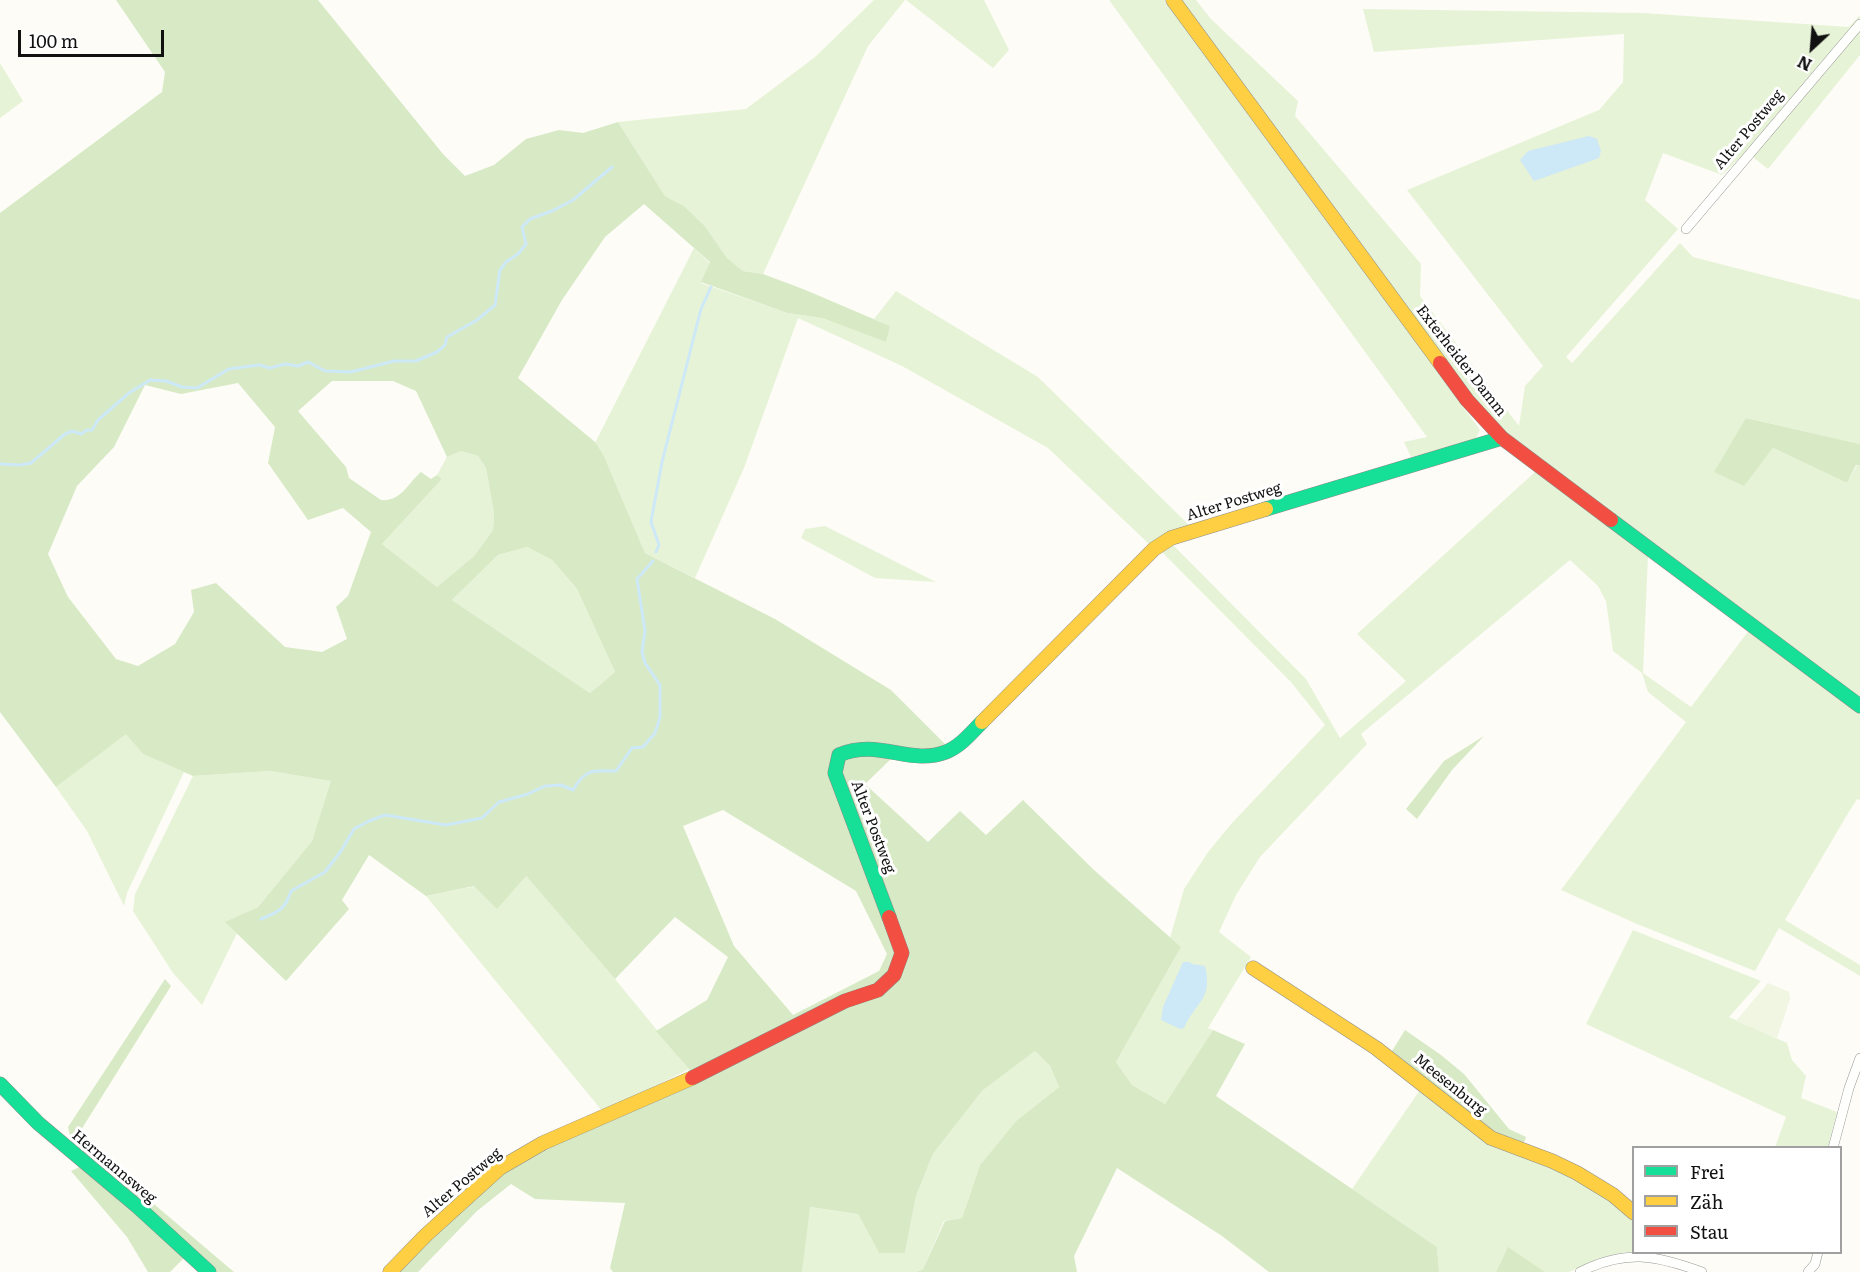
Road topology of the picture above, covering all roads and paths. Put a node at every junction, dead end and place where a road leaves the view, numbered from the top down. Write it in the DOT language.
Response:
graph roads {
  1 [pos="1173,0"];
  2 [pos="1860,24"];
  3 [pos="1686,229"];
  4 [pos="1502,438"];
  5 [pos="1860,706"];
  6 [pos="1253,968"];
  7 [pos="1860,1058"];
  8 [pos="0,1084"];
  9 [pos="1833,1146"];
  10 [pos="1632,1211"];
  11 [pos="1818,1254"];
  12 [pos="1669,1256"];
  13 [pos="209,1272"];
  14 [pos="390,1272"];
  15 [pos="1580,1272"];
  16 [pos="1702,1272"];
  17 [pos="1808,1272"];
  1 -- 4 [label="street, Exterheider Damm"];
  2 -- 3 [label="street, Alter Postweg"];
  4 -- 5 [label="street, Exterheider Damm"];
  4 -- 14 [label="street, Alter Postweg"];
  6 -- 10 [label="street, Meesenburg"];
  7 -- 9 [label="street"];
  8 -- 13 [label="street, Hermannsweg"];
  11 -- 17 [label="street"];
  12 -- 15 [label="street"];
  12 -- 16 [label="street"];
}
